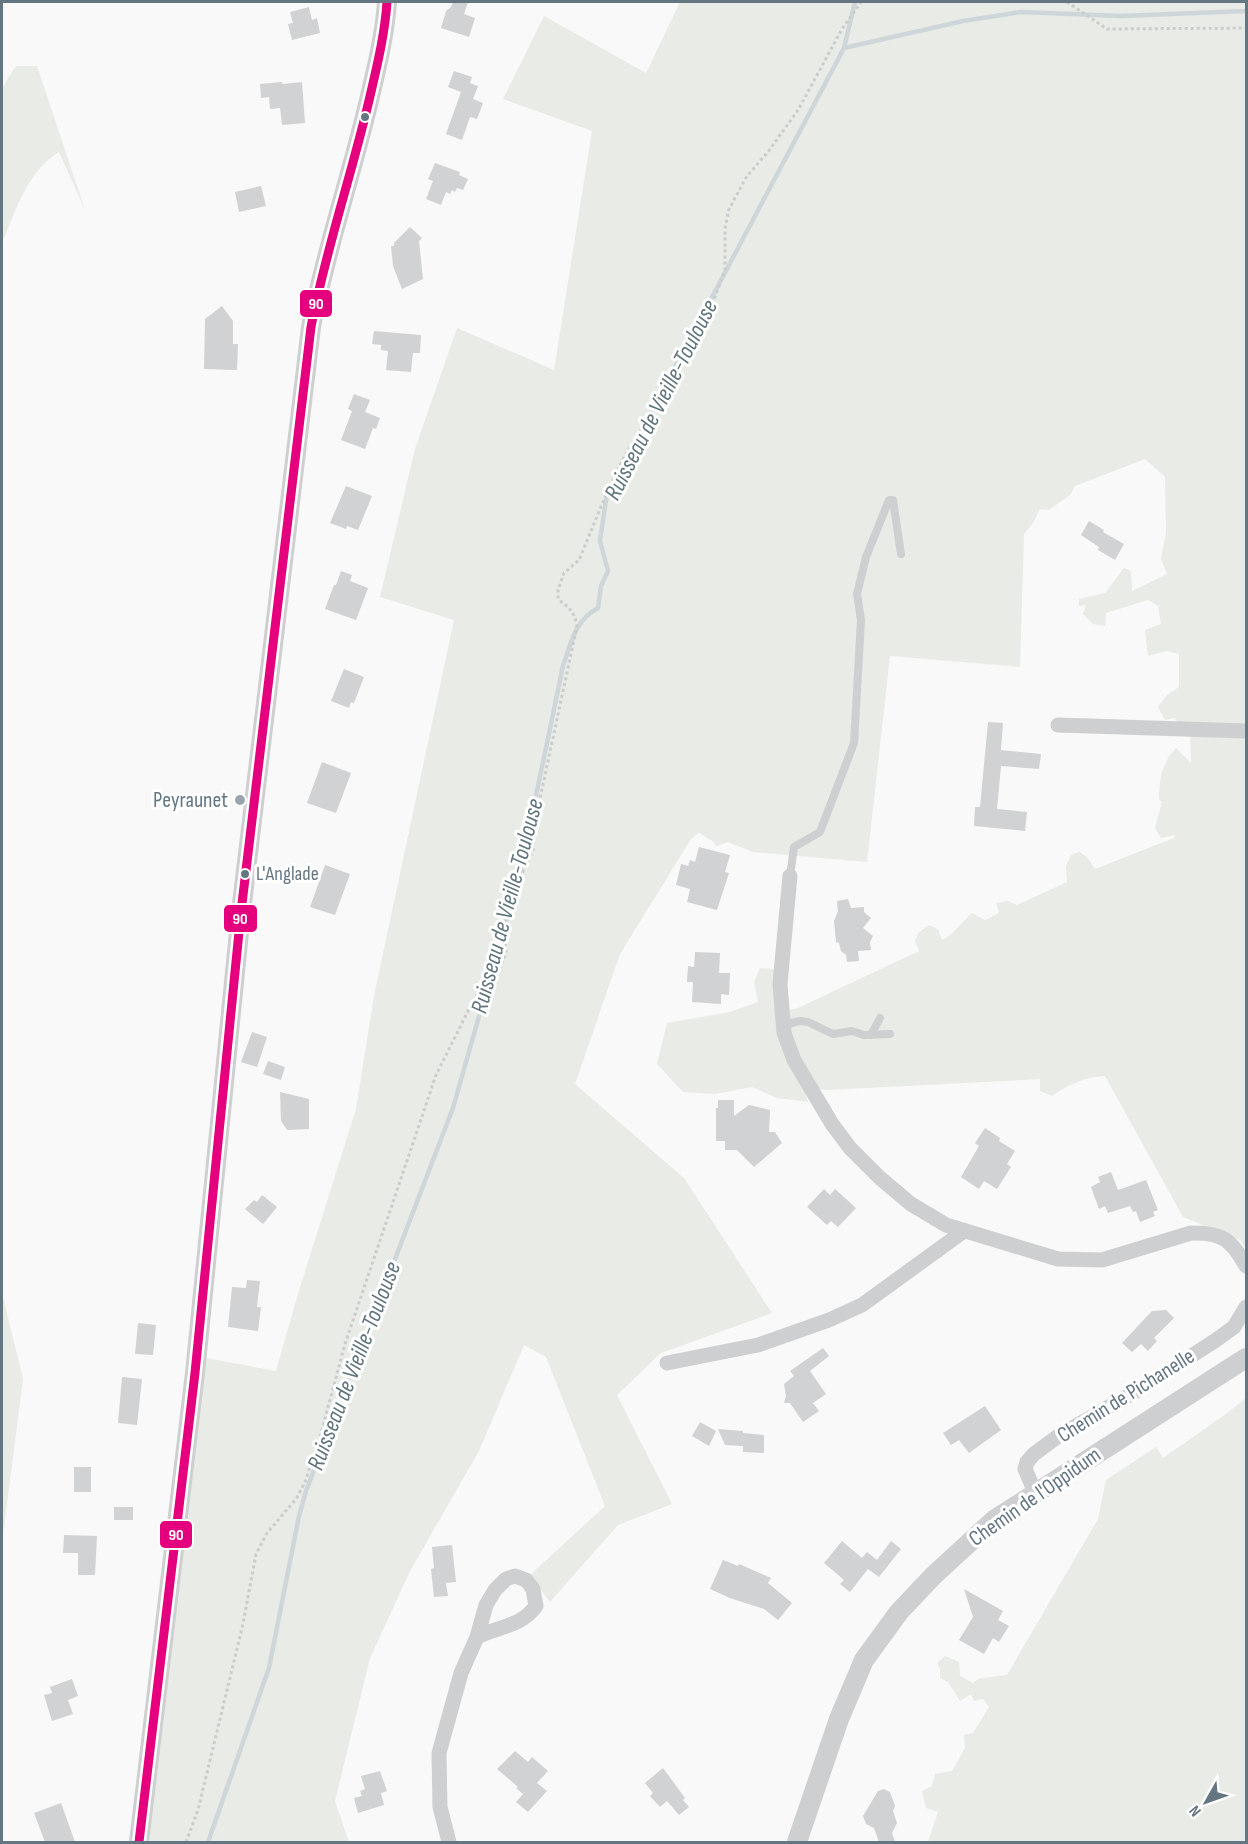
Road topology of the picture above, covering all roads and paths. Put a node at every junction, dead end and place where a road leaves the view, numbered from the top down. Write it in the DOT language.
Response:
graph roads {
  1 [pos="387,2"];
  2 [pos="861,2"];
  3 [pos="1067,2"];
  4 [pos="1246,28"];
  5 [pos="901,554"];
  6 [pos="1059,725"];
  7 [pos="1246,731"];
  8 [pos="790,876"];
  9 [pos="880,1018"];
  10 [pos="783,1025"];
  11 [pos="890,1034"];
  12 [pos="871,1035"];
  13 [pos="964,1232"];
  14 [pos="1246,1266"];
  15 [pos="1246,1307"];
  16 [pos="1246,1358"];
  17 [pos="667,1363"];
  18 [pos="1035,1492"];
  19 [pos="477,1637"];
  20 [pos="139,1842"];
  21 [pos="186,1842"];
  22 [pos="449,1842"];
  23 [pos="797,1842"];
  1 -- 20 [label="street"];
  2 -- 21 [label="path"];
  3 -- 4 [label="path"];
  5 -- 8 [label="lane"];
  6 -- 7 [label="street"];
  8 -- 10 [label="street"];
  9 -- 12 [label="lane"];
  10 -- 12 [label="lane"];
  10 -- 13 [label="street"];
  11 -- 12 [label="lane"];
  13 -- 14 [label="street"];
  13 -- 17 [label="street"];
  15 -- 18 [label="street, Chemin de Pichanelle"];
  16 -- 18 [label="street, Chemin de l'Oppidum"];
  18 -- 23 [label="street, Chemin de l'Oppidum"];
  19 -- 22 [label="street"];
}
